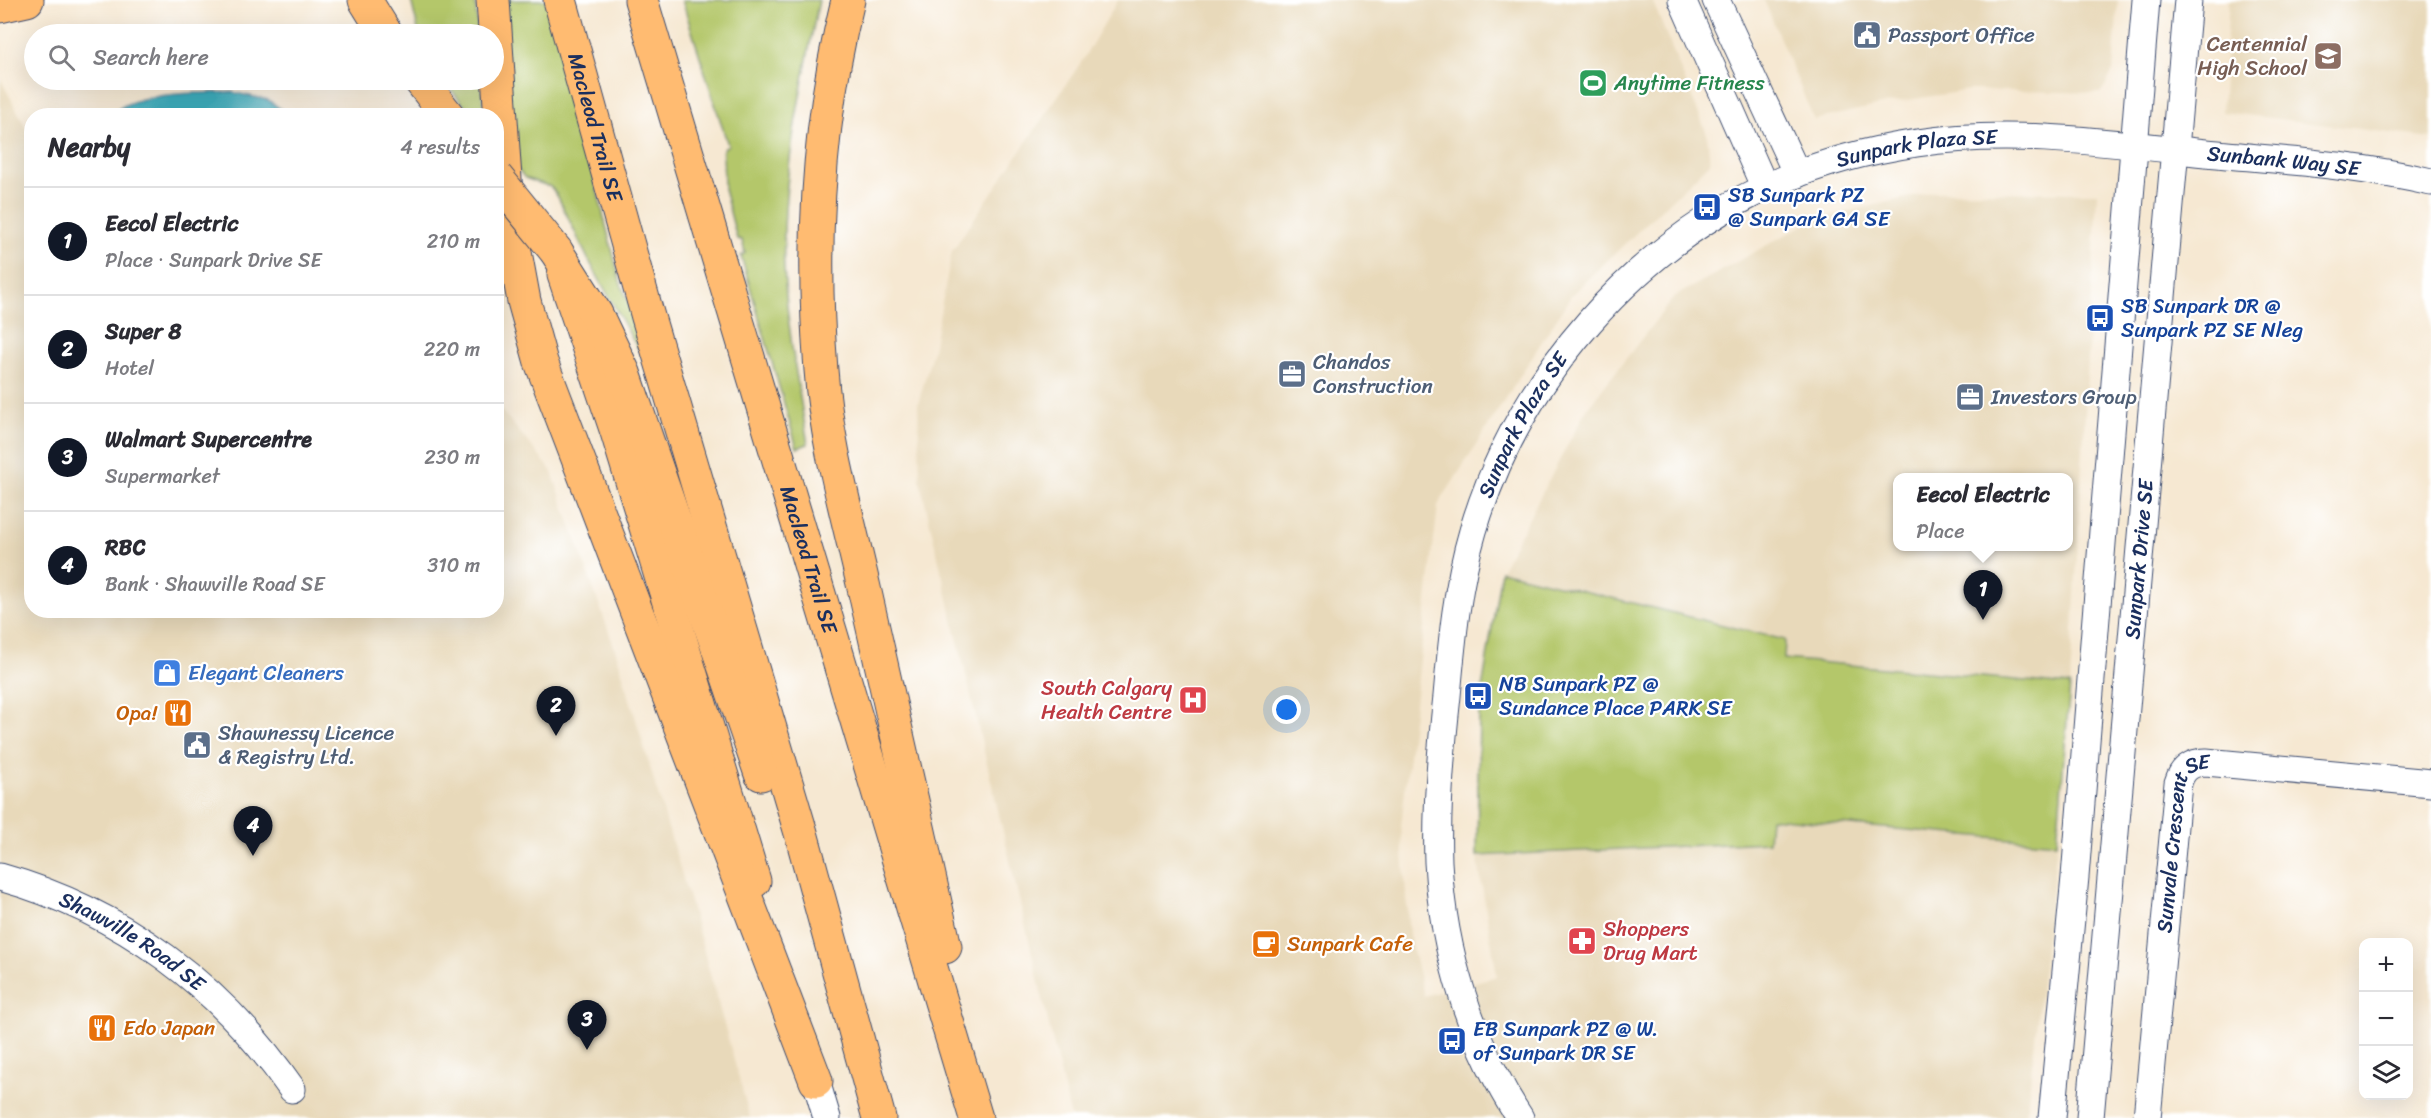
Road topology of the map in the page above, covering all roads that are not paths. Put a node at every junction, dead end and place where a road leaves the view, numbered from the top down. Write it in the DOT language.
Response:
graph roads {
  1 [pos="27,0"];
  2 [pos="493,0"];
  3 [pos="560,0"];
  4 [pos="641,0"];
  5 [pos="1682,0"];
  6 [pos="1716,0"];
  7 [pos="2146,0"];
  8 [pos="2188,0"];
  9 [pos="846,5"];
  10 [pos="0,6"];
  11 [pos="495,24"];
  12 [pos="428,90"];
  13 [pos="499,90"];
  14 [pos="442,108"];
  15 [pos="500,108"];
  16 [pos="2135,146"];
  17 [pos="2176,150"];
  18 [pos="504,164"];
  19 [pos="1797,174"];
  20 [pos="2431,182"];
  21 [pos="504,187"];
  22 [pos="1765,188"];
  23 [pos="556,251"];
  24 [pos="2431,783"];
  25 [pos="0,877"];
  26 [pos="816,1081"];
  27 [pos="292,1089"];
  28 [pos="878,1113"];
  29 [pos="827,1118"];
  30 [pos="976,1118"];
  31 [pos="984,1118"];
  32 [pos="1520,1118"];
  33 [pos="2052,1118"];
  34 [pos="2090,1118"];
  35 [pos="2147,1118"];
  1 -- 10 [label="main road"];
  2 -- 11 [label="main road"];
  3 -- 28 [label="main road, Macleod Trail SE"];
  4 -- 30 [label="main road, Macleod Trail SE"];
  5 -- 22 [label="street"];
  6 -- 19 [label="street"];
  7 -- 16 [label="street, Sunpark Drive SE"];
  8 -- 17 [label="street, Sunpark Drive SE"];
  9 -- 31 [label="main road"];
  12 -- 14 [label="main road"];
  13 -- 15 [label="main road"];
  16 -- 17 [label="street, Sunbank Way SE"];
  16 -- 19 [label="street, Sunpark Plaza SE"];
  16 -- 33 [label="street, Sunpark Drive SE"];
  17 -- 20 [label="street, Sunbank Way SE"];
  17 -- 34 [label="street, Sunpark Drive SE"];
  18 -- 26 [label="main road"];
  19 -- 22 [label="street, Sunpark Plaza SE"];
  21 -- 23 [label="main road, bridge"];
  22 -- 32 [label="street, Sunpark Plaza SE"];
  23 -- 26 [label="main road"];
  23 -- 28 [label="main road"];
  24 -- 35 [label="street, Sunvale Crescent SE"];
  25 -- 27 [label="street, Shawville Road SE"];
  26 -- 29 [label="street"];
}
